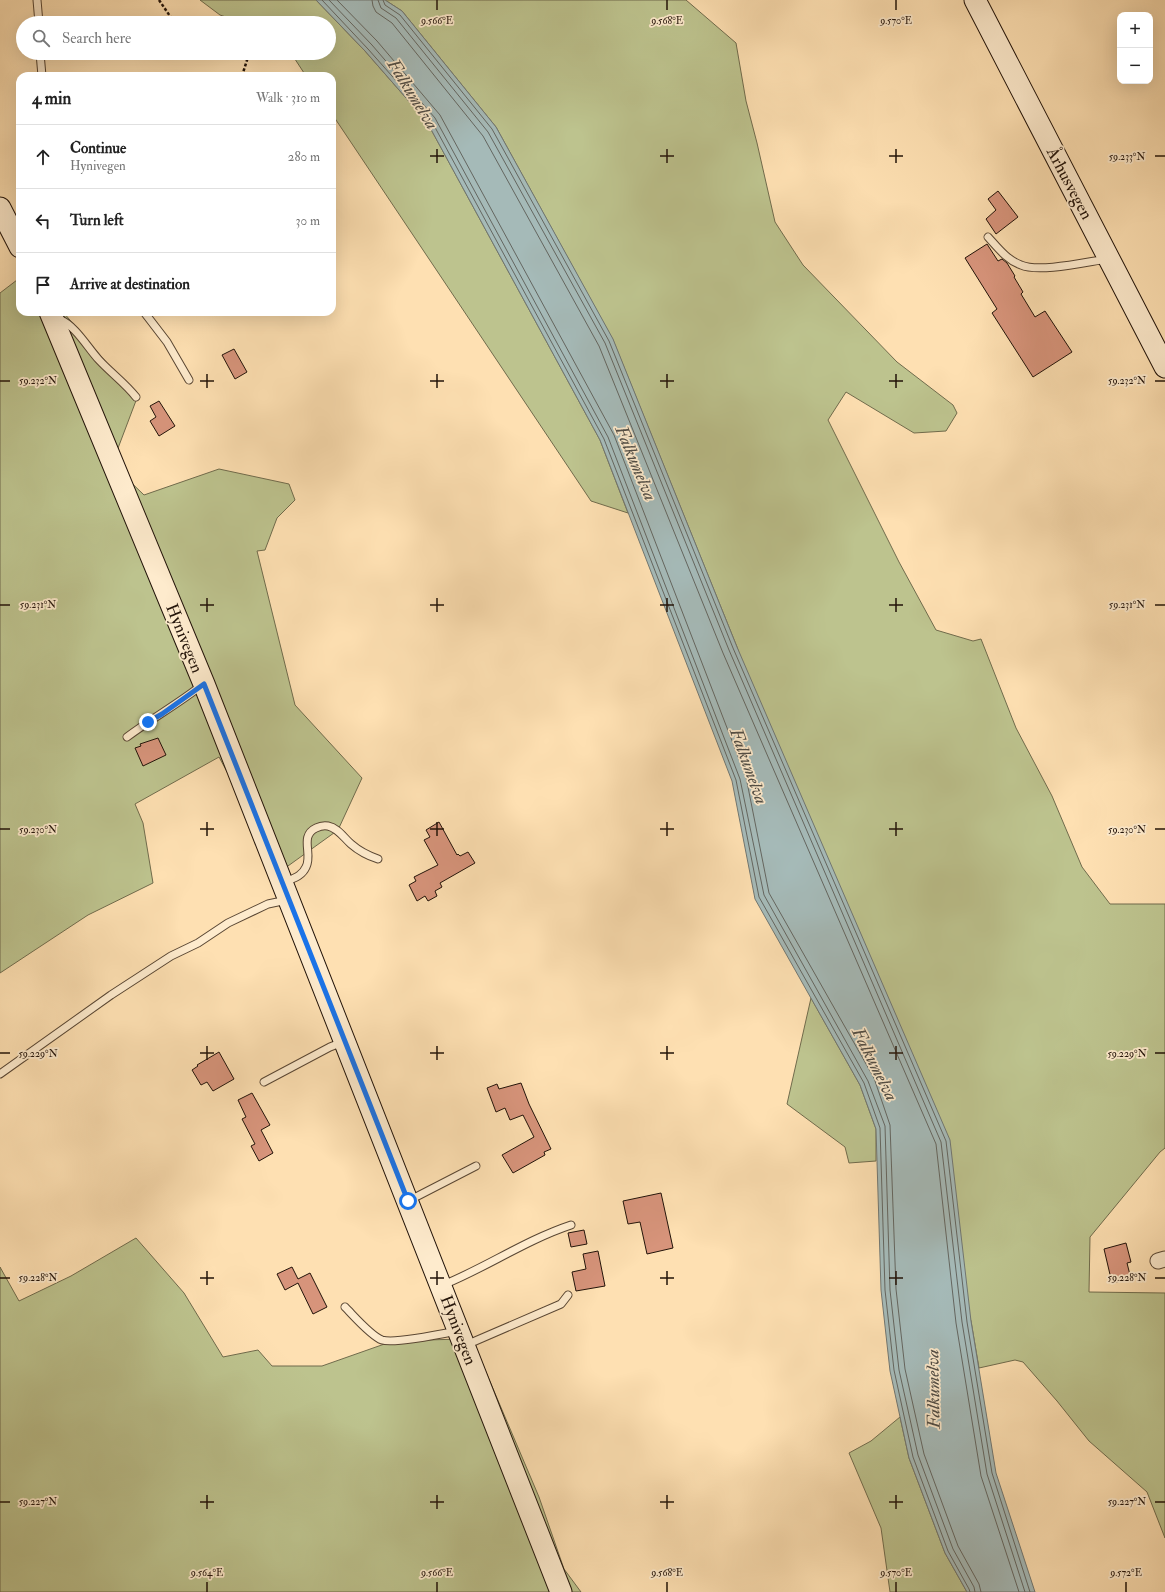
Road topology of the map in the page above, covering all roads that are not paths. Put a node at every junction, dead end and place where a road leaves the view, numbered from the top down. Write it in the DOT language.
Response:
graph roads {
  1 [pos="37,0"];
  2 [pos="975,0"];
  3 [pos="38,16"];
  4 [pos="41,60"];
  5 [pos="42,72"];
  6 [pos="0,208"];
  7 [pos="988,238"];
  8 [pos="16,240"];
  9 [pos="1109,258"];
  10 [pos="52,316"];
  11 [pos="54,316"];
  12 [pos="147,316"];
  13 [pos="1165,367"];
  14 [pos="189,380"];
  15 [pos="136,397"];
  16 [pos="204,684"];
  17 [pos="127,737"];
  18 [pos="378,859"];
  19 [pos="286,891"];
  20 [pos="345,1042"];
  21 [pos="0,1074"];
  22 [pos="264,1082"];
  23 [pos="476,1166"];
  24 [pos="408,1201"];
  25 [pos="571,1225"];
  26 [pos="441,1285"];
  27 [pos="568,1295"];
  28 [pos="345,1307"];
  29 [pos="462,1338"];
  30 [pos="561,1592"];
  1 -- 3 [label="lane"];
  2 -- 9 [label="main road, Århusvegen"];
  4 -- 5 [label="lane"];
  6 -- 8 [label="main road"];
  7 -- 9 [label="lane"];
  9 -- 13 [label="main road, Århusvegen"];
  10 -- 16 [label="main road, Hynivegen"];
  11 -- 15 [label="lane"];
  12 -- 14 [label="lane"];
  16 -- 17 [label="lane"];
  16 -- 19 [label="main road, Hynivegen"];
  18 -- 19 [label="lane"];
  19 -- 20 [label="main road, Hynivegen"];
  19 -- 21 [label="lane"];
  20 -- 22 [label="lane"];
  20 -- 24 [label="main road, Hynivegen"];
  23 -- 24 [label="lane"];
  24 -- 26 [label="main road, Hynivegen"];
  25 -- 26 [label="lane"];
  26 -- 29 [label="main road, Hynivegen"];
  27 -- 29 [label="lane"];
  28 -- 29 [label="lane"];
  29 -- 30 [label="main road, Hynivegen"];
}
